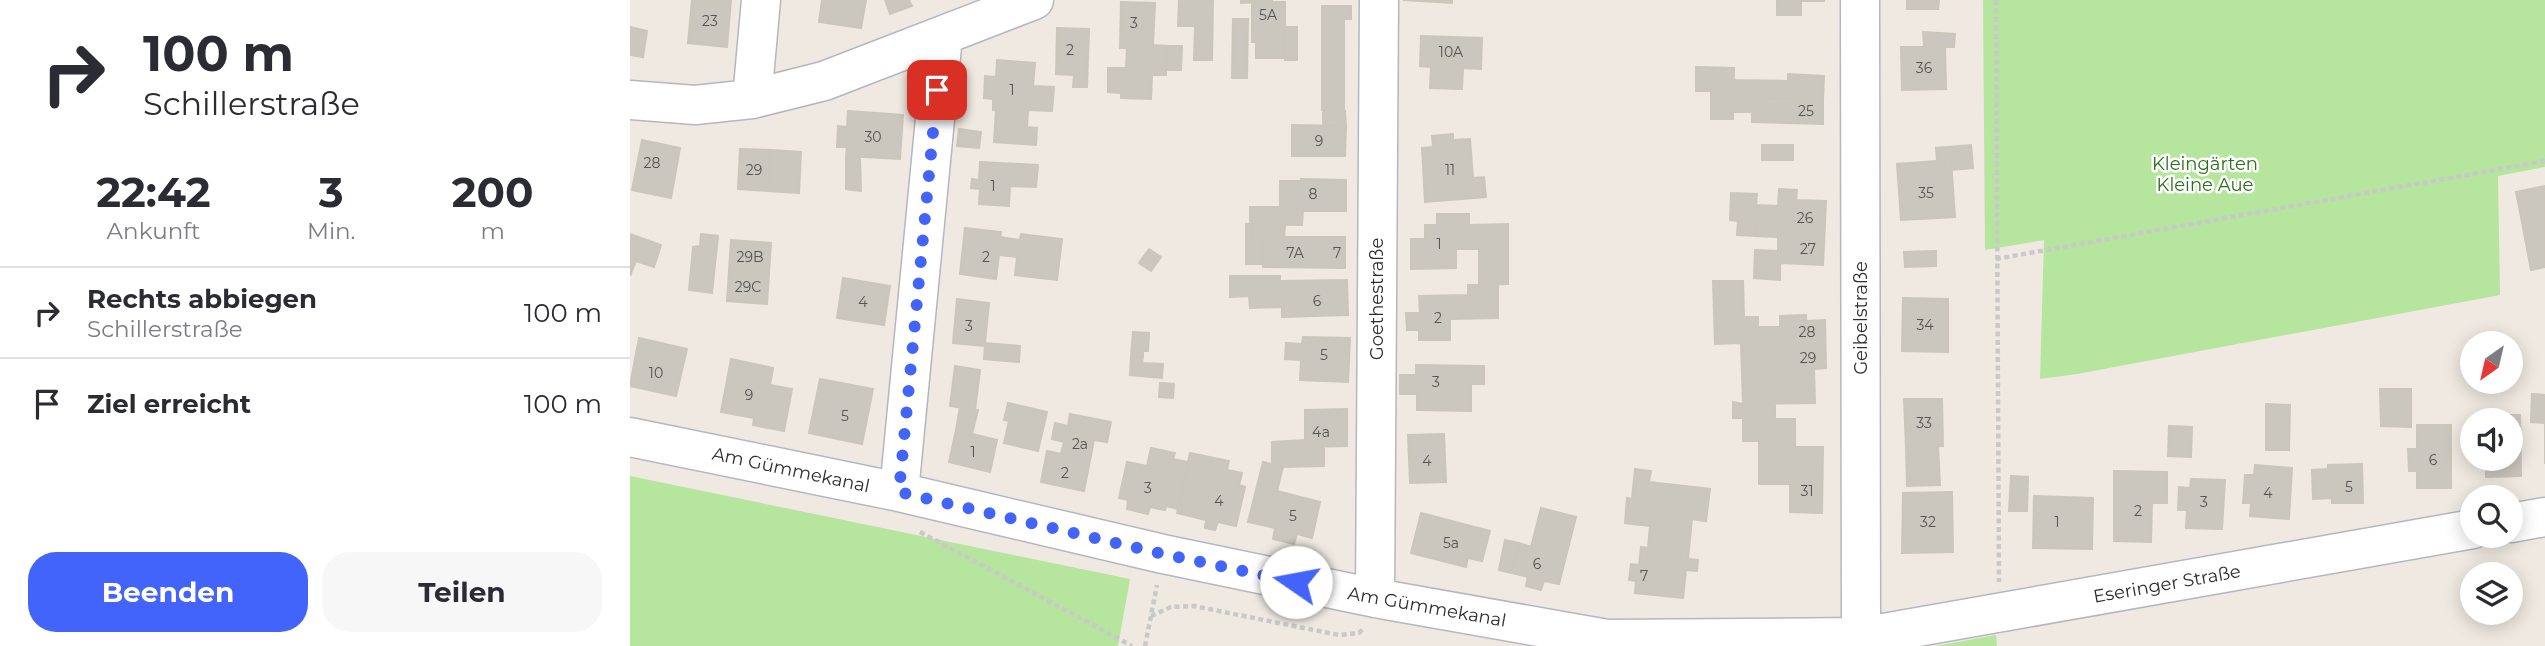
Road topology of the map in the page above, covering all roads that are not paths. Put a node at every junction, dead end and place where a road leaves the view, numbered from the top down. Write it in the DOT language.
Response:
graph roads {
  1 [pos="761,0"];
  2 [pos="1034,0"];
  3 [pos="1379,0"];
  4 [pos="1860,0"];
  5 [pos="943,36"];
  6 [pos="752,99"];
  7 [pos="630,100"];
  8 [pos="630,437"];
  9 [pos="899,492"];
  10 [pos="2545,517"];
  11 [pos="2523,521"];
  12 [pos="2460,531"];
  13 [pos="1375,598"];
  14 [pos="1861,637"];
  1 -- 6 [label="street"];
  2 -- 5 [label="street"];
  3 -- 13 [label="street, Goethestraße"];
  4 -- 14 [label="street, Geibelstraße"];
  5 -- 6 [label="street"];
  5 -- 9 [label="street"];
  6 -- 7 [label="street"];
  8 -- 9 [label="street, Am Gümmekanal"];
  9 -- 13 [label="street, Am Gümmekanal"];
  10 -- 11 [label="street"];
  12 -- 14 [label="street, Eseringer Straße"];
  13 -- 14 [label="street, Am Gümmekanal"];
}
